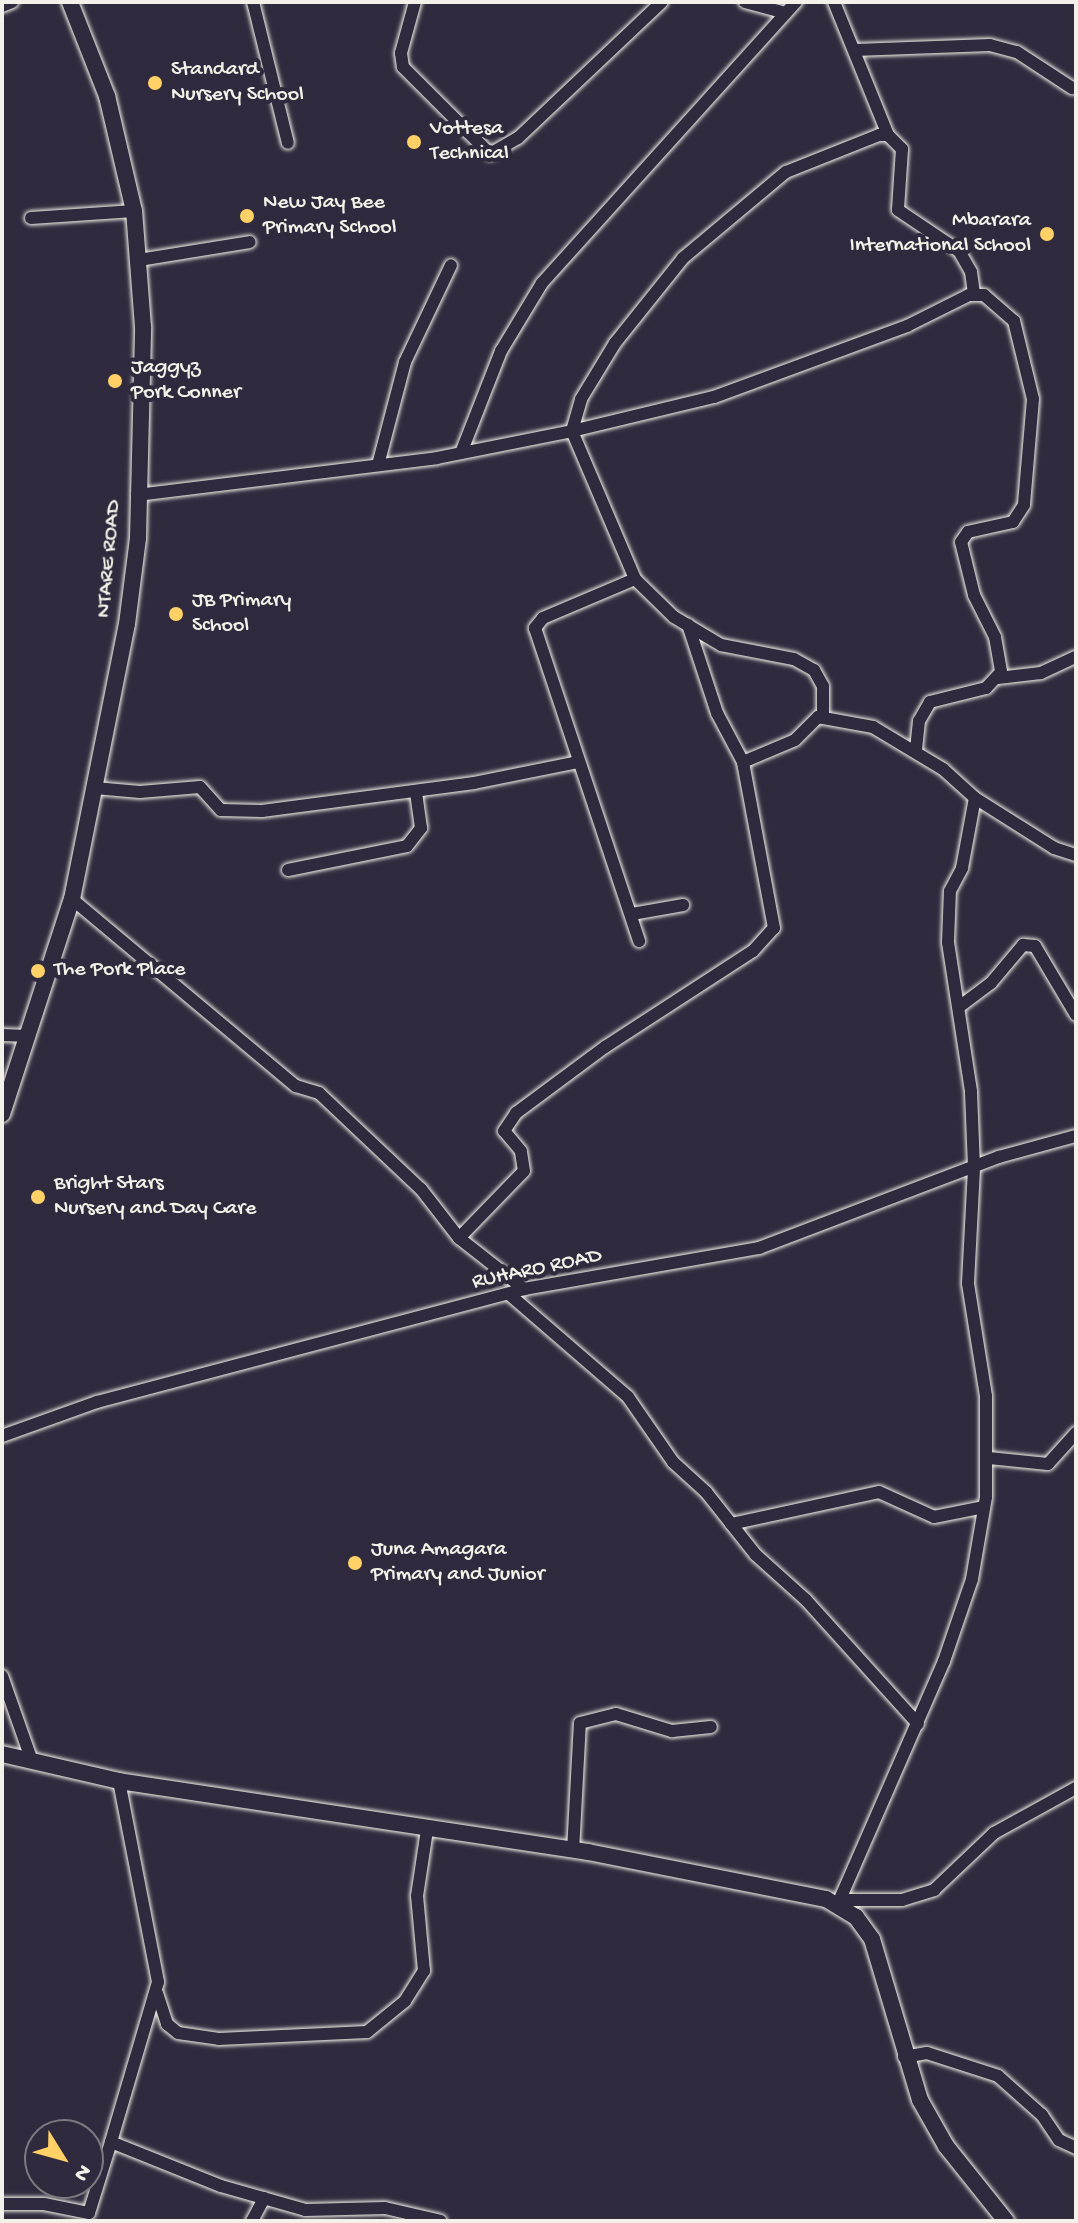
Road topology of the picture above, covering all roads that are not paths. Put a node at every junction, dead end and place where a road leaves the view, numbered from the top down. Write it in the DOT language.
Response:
graph roads {
  1 [pos="12,2"];
  2 [pos="70,2"];
  3 [pos="253,2"];
  4 [pos="415,2"];
  5 [pos="662,2"];
  6 [pos="745,2"];
  7 [pos="796,2"];
  8 [pos="834,2"];
  9 [pos="2,6"];
  10 [pos="786,13"];
  11 [pos="855,50"];
  12 [pos="1072,88"];
  13 [pos="888,135"];
  14 [pos="288,143"];
  15 [pos="134,211"];
  16 [pos="31,218"];
  17 [pos="250,242"];
  18 [pos="139,260"];
  19 [pos="451,265"];
  20 [pos="974,294"];
  21 [pos="572,431"];
  22 [pos="461,453"];
  23 [pos="378,465"];
  24 [pos="137,495"];
  25 [pos="635,579"];
  26 [pos="688,625"];
  27 [pos="1076,657"];
  28 [pos="998,678"];
  29 [pos="823,718"];
  30 [pos="916,751"];
  31 [pos="578,762"];
  32 [pos="743,762"];
  33 [pos="95,788"];
  34 [pos="416,792"];
  35 [pos="975,798"];
  36 [pos="1076,855"];
  37 [pos="288,870"];
  38 [pos="72,899"];
  39 [pos="683,905"];
  40 [pos="632,914"];
  41 [pos="639,941"];
  42 [pos="959,1007"];
  43 [pos="1076,1015"];
  44 [pos="2,1035"];
  45 [pos="29,1036"];
  46 [pos="2,1114"];
  47 [pos="1076,1136"];
  48 [pos="974,1167"];
  49 [pos="459,1238"];
  50 [pos="524,1289"];
  51 [pos="510,1295"];
  52 [pos="1076,1433"];
  53 [pos="2,1436"];
  54 [pos="989,1458"];
  55 [pos="984,1507"];
  56 [pos="731,1524"];
  57 [pos="2,1676"];
  58 [pos="918,1724"];
  59 [pos="711,1727"];
  60 [pos="2,1754"];
  61 [pos="32,1761"];
  62 [pos="119,1781"];
  63 [pos="1076,1788"];
  64 [pos="427,1830"];
  65 [pos="573,1851"];
  66 [pos="838,1903"];
  67 [pos="157,1993"];
  68 [pos="904,2057"];
  69 [pos="111,2142"];
  70 [pos="1076,2148"];
  71 [pos="264,2198"];
  72 [pos="2,2204"];
  73 [pos="346,2206"];
  74 [pos="252,2221"];
  75 [pos="352,2221"];
  76 [pos="441,2221"];
  77 [pos="1006,2221"];
  1 -- 9 [label="street"];
  2 -- 15 [label="main road, NTARE ROAD"];
  3 -- 14 [label="street"];
  4 -- 5 [label="street"];
  6 -- 10 [label="street"];
  7 -- 10 [label="street"];
  8 -- 11 [label="street"];
  10 -- 22 [label="street"];
  11 -- 12 [label="street"];
  11 -- 13 [label="street"];
  13 -- 20 [label="street"];
  13 -- 21 [label="street"];
  15 -- 16 [label="street"];
  15 -- 18 [label="main road, NTARE ROAD"];
  17 -- 18 [label="street"];
  18 -- 24 [label="main road, NTARE ROAD"];
  19 -- 23 [label="street"];
  20 -- 21 [label="street"];
  20 -- 28 [label="street"];
  21 -- 22 [label="street"];
  21 -- 25 [label="street"];
  22 -- 23 [label="street"];
  23 -- 24 [label="street"];
  24 -- 33 [label="main road, NTARE ROAD"];
  25 -- 26 [label="street"];
  25 -- 31 [label="street"];
  26 -- 29 [label="street"];
  26 -- 32 [label="street"];
  27 -- 28 [label="street"];
  28 -- 30 [label="street"];
  29 -- 30 [label="street"];
  29 -- 32 [label="street"];
  30 -- 35 [label="street"];
  31 -- 34 [label="street"];
  31 -- 40 [label="street"];
  32 -- 49 [label="street"];
  33 -- 34 [label="street"];
  33 -- 38 [label="main road, NTARE ROAD"];
  34 -- 37 [label="street"];
  35 -- 36 [label="street"];
  35 -- 42 [label="street"];
  38 -- 45 [label="main road, NTARE ROAD"];
  38 -- 49 [label="street"];
  39 -- 40 [label="street"];
  40 -- 41 [label="street"];
  42 -- 43 [label="street"];
  42 -- 48 [label="street"];
  44 -- 45 [label="street"];
  45 -- 46 [label="main road, NTARE ROAD"];
  47 -- 48 [label="street, RUHARO ROAD"];
  48 -- 50 [label="street, RUHARO ROAD"];
  48 -- 54 [label="street"];
  49 -- 50 [label="street"];
  50 -- 51 [label="street, RUHARO ROAD"];
  51 -- 53 [label="street, RUHARO ROAD"];
  51 -- 56 [label="street"];
  52 -- 54 [label="street"];
  54 -- 55 [label="street"];
  55 -- 56 [label="street"];
  55 -- 58 [label="street"];
  56 -- 58 [label="street"];
  57 -- 61 [label="street"];
  58 -- 66 [label="street"];
  59 -- 65 [label="street"];
  60 -- 61 [label="main road"];
  61 -- 62 [label="main road"];
  62 -- 64 [label="main road"];
  62 -- 67 [label="street"];
  63 -- 66 [label="street"];
  64 -- 65 [label="main road"];
  64 -- 67 [label="street"];
  65 -- 66 [label="main road"];
  66 -- 68 [label="main road"];
  67 -- 69 [label="street"];
  68 -- 70 [label="street"];
  68 -- 77 [label="main road"];
  69 -- 71 [label="street"];
  69 -- 72 [label="street"];
  71 -- 73 [label="street"];
  71 -- 74 [label="street"];
  73 -- 75 [label="street"];
  73 -- 76 [label="street"];
}
